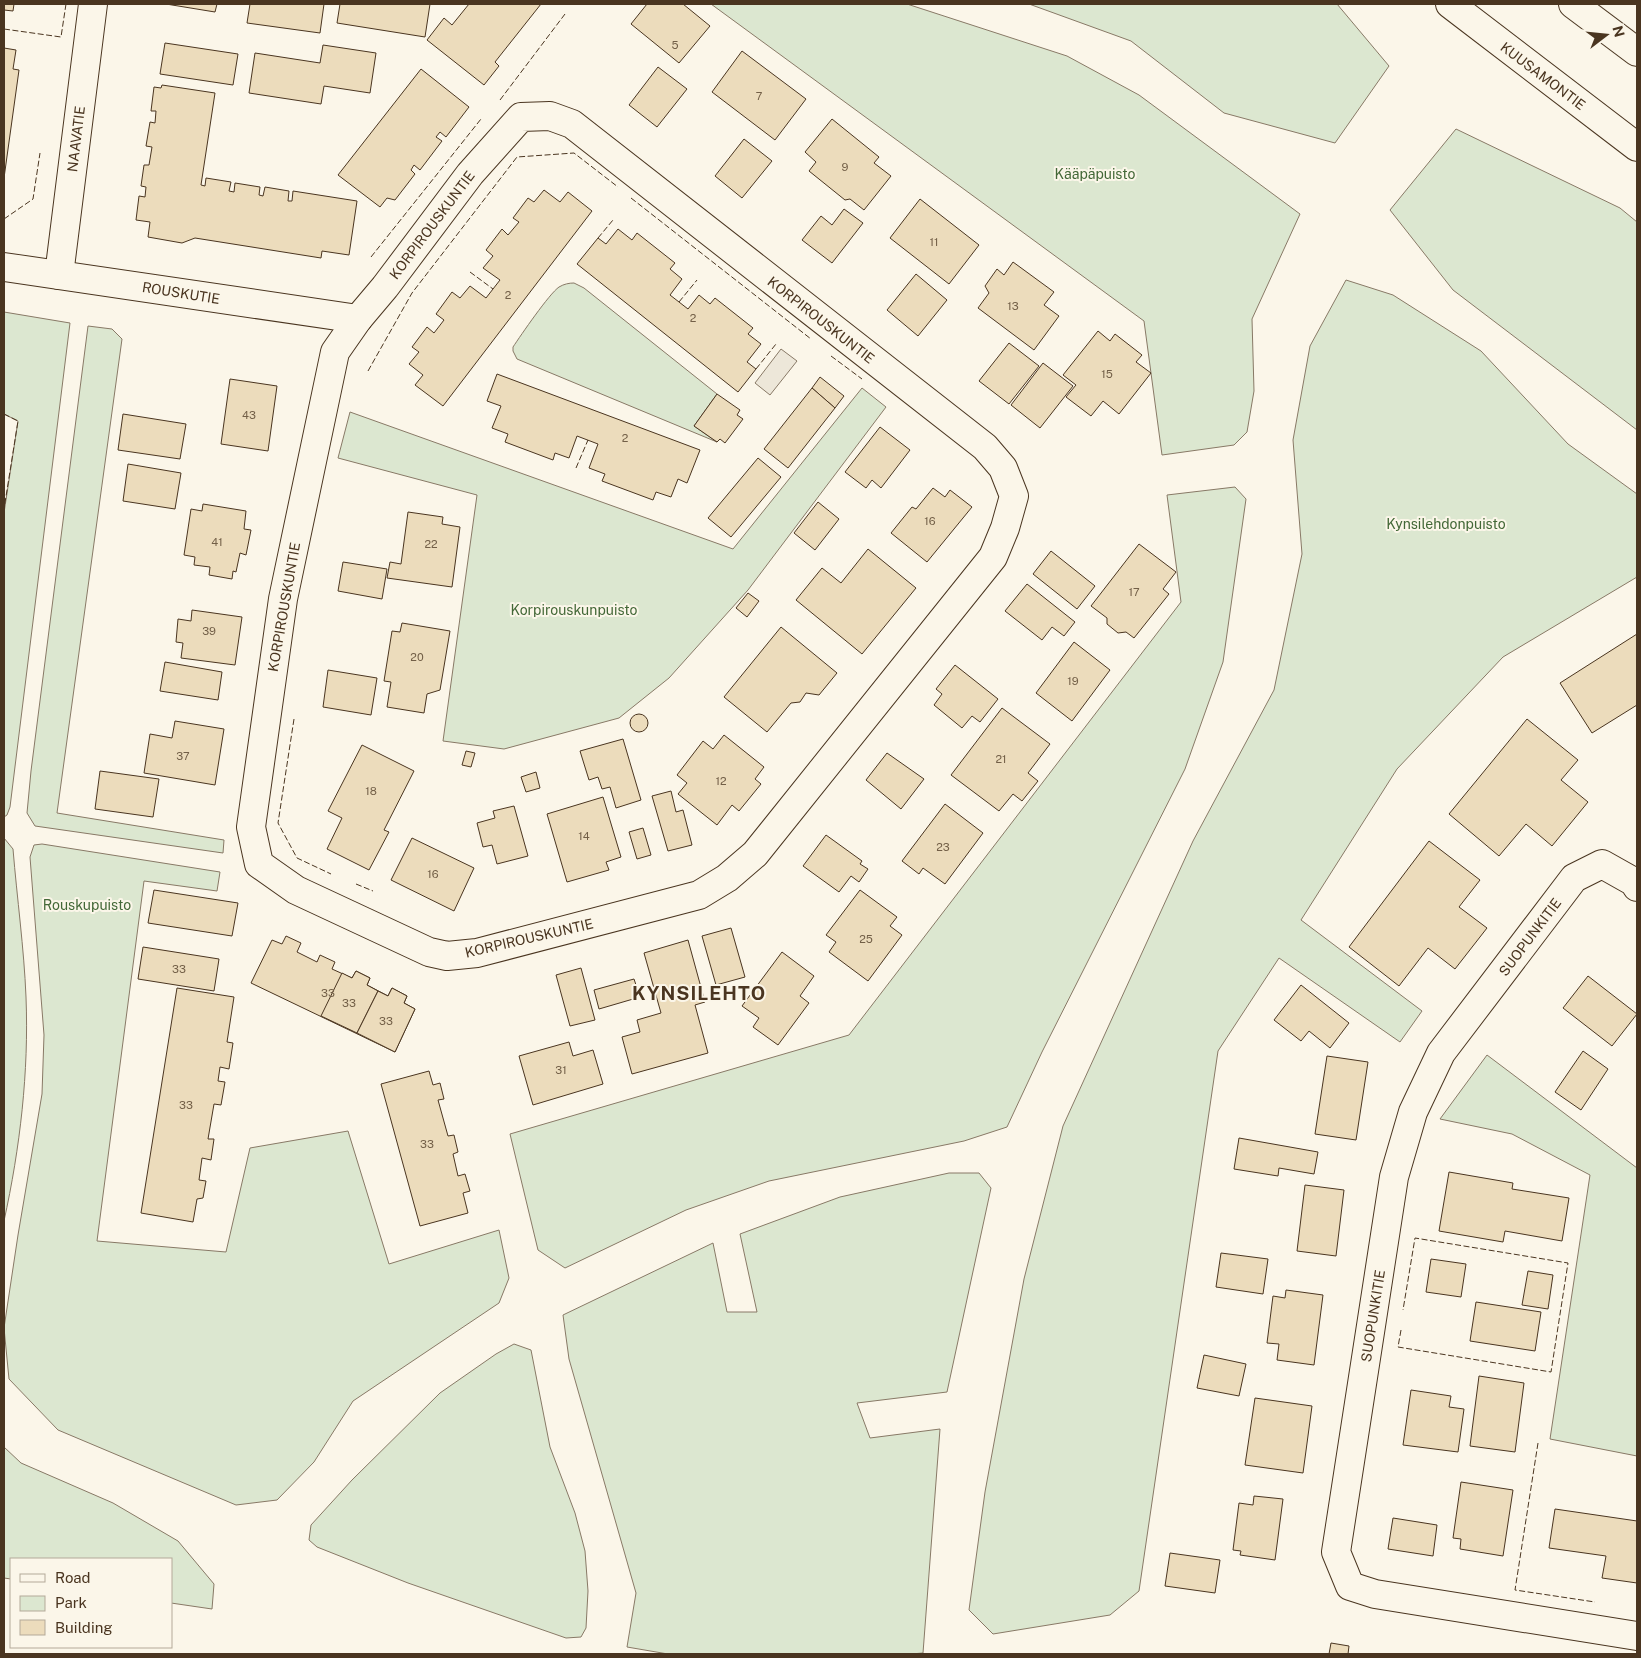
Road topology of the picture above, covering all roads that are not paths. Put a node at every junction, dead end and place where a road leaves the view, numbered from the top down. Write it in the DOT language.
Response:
graph roads {
  1 [pos="93,4"];
  2 [pos="1450,4"];
  3 [pos="1573,4"];
  4 [pos="1637,52"];
  5 [pos="1637,148"];
  6 [pos="4,266"];
  7 [pos="59,275"];
  8 [pos="358,319"];
  9 [pos="1637,886"];
  10 [pos="1637,1636"];
  1 -- 7 [label="main road, NAAVATIE"];
  2 -- 5 [label="main road, KUUSAMONTIE"];
  3 -- 4 [label="main road"];
  6 -- 7 [label="main road, ROUSKUTIE"];
  7 -- 8 [label="main road, ROUSKUTIE"];
  8 -- 8 [label="main road, KORPIROUSKUNTIE"];
  9 -- 10 [label="main road, SUOPUNKITIE"];
}
